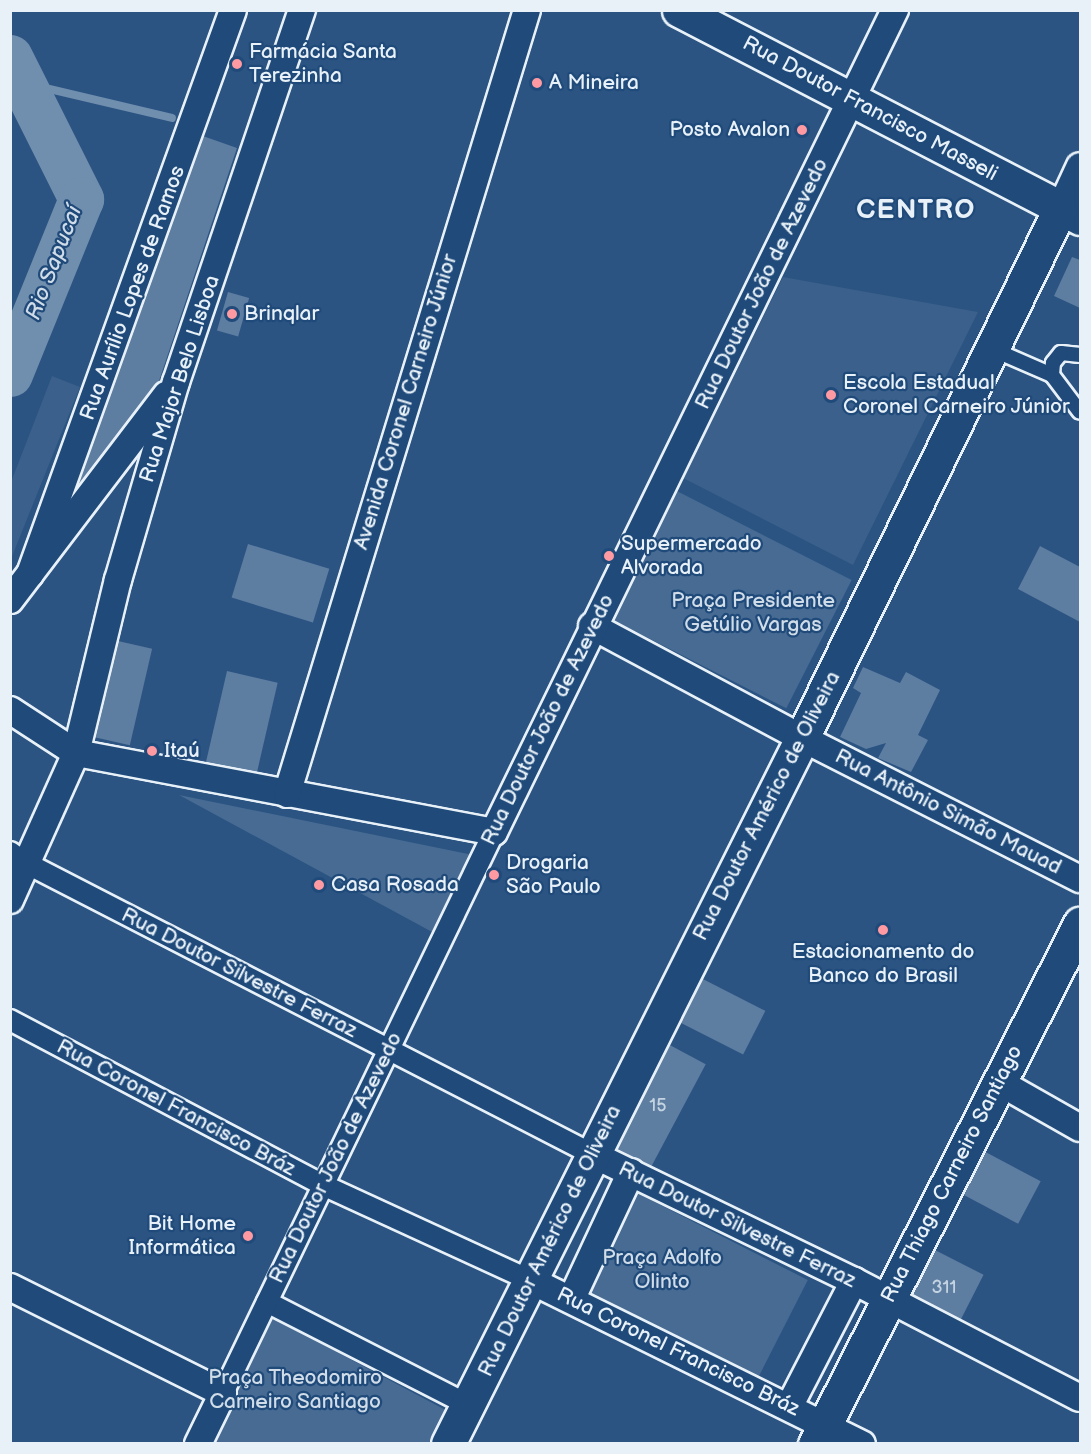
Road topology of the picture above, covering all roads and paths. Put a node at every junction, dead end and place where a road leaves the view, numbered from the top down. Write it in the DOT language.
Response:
graph roads {
  1 [pos="233,10"];
  2 [pos="302,10"];
  3 [pos="527,10"];
  4 [pos="679,10"];
  5 [pos="895,10"];
  6 [pos="853,98"];
  7 [pos="1080,166"];
  8 [pos="1070,214"];
  9 [pos="990,348"];
  10 [pos="1080,355"];
  11 [pos="1052,375"];
  12 [pos="176,382"];
  13 [pos="1080,412"];
  14 [pos="30,574"];
  15 [pos="10,600"];
  16 [pos="592,627"];
  17 [pos="10,710"];
  18 [pos="802,738"];
  19 [pos="76,753"];
  20 [pos="287,794"];
  21 [pos="494,832"];
  22 [pos="18,857"];
  23 [pos="1080,879"];
  24 [pos="10,900"];
  25 [pos="1080,924"];
  26 [pos="10,1020"];
  27 [pos="389,1050"];
  28 [pos="999,1082"];
  29 [pos="1080,1128"];
  30 [pos="592,1154"];
  31 [pos="631,1172"];
  32 [pos="323,1185"];
  33 [pos="532,1281"];
  34 [pos="854,1281"];
  35 [pos="10,1287"];
  36 [pos="572,1298"];
  37 [pos="888,1299"];
  38 [pos="267,1302"];
  39 [pos="223,1393"];
  40 [pos="1080,1398"];
  41 [pos="468,1405"];
  42 [pos="789,1407"];
  43 [pos="820,1434"];
  44 [pos="198,1443"];
  45 [pos="448,1443"];
  46 [pos="862,1443"];
  1 -- 14 [label="street, Rua Aurílio Lopes de Ramos"];
  2 -- 12 [label="street, Rua Major Belo Lisboa"];
  3 -- 20 [label="street, Avenida Coronel Carneiro Júnior"];
  4 -- 6 [label="main road, Rua Doutor Francisco Masseli"];
  5 -- 6 [label="street, Rua Doutor João de Azevedo"];
  6 -- 8 [label="main road, Rua Doutor Francisco Masseli"];
  6 -- 16 [label="street, Rua Doutor João de Azevedo"];
  7 -- 8 [label="street, Rua Doutor Américo de Oliveira"];
  8 -- 9 [label="main road, Rua Doutor Américo de Oliveira"];
  9 -- 11 [label="lane"];
  9 -- 18 [label="main road, Rua Doutor Américo de Oliveira"];
  10 -- 11 [label="lane"];
  11 -- 13 [label="lane"];
  12 -- 14 [label="street"];
  12 -- 19 [label="street, Rua Major Belo Lisboa"];
  14 -- 15 [label="street"];
  16 -- 18 [label="street, Rua Antônio Simão Mauad"];
  16 -- 21 [label="street, Rua Doutor João de Azevedo"];
  17 -- 19 [label="street"];
  18 -- 23 [label="street, Rua Antônio Simão Mauad"];
  18 -- 30 [label="main road, Rua Doutor Américo de Oliveira"];
  19 -- 20 [label="street"];
  19 -- 22 [label="street, Rua Major Belo Lisboa"];
  20 -- 21 [label="street"];
  21 -- 27 [label="street, Rua Doutor João de Azevedo"];
  22 -- 24 [label="street, Rua Major Belo Lisboa"];
  22 -- 27 [label="street, Rua Doutor Silvestre Ferraz"];
  25 -- 28 [label="main road, Rua Thiago Carneiro Santiago"];
  26 -- 32 [label="street, Rua Coronel Francisco Bráz"];
  27 -- 30 [label="street, Rua Doutor Silvestre Ferraz"];
  27 -- 32 [label="street, Rua Doutor João de Azevedo"];
  28 -- 29 [label="street"];
  28 -- 37 [label="main road, Rua Thiago Carneiro Santiago"];
  30 -- 31 [label="street, Rua Doutor Silvestre Ferraz"];
  30 -- 33 [label="main road, Rua Doutor Américo de Oliveira"];
  31 -- 34 [label="street, Rua Doutor Silvestre Ferraz"];
  31 -- 36 [label="street"];
  32 -- 33 [label="street, Rua Coronel Francisco Bráz"];
  32 -- 38 [label="street, Rua Doutor João de Azevedo"];
  33 -- 36 [label="street, Rua Coronel Francisco Bráz"];
  33 -- 41 [label="main road, Rua Doutor Américo de Oliveira"];
  34 -- 37 [label="street, Rua Doutor Silvestre Ferraz"];
  34 -- 42 [label="street"];
  35 -- 39 [label="street"];
  36 -- 42 [label="street, Rua Coronel Francisco Bráz"];
  37 -- 40 [label="street, Rua Doutor Silvestre Ferraz"];
  37 -- 43 [label="main road, Rua Thiago Carneiro Santiago"];
  38 -- 39 [label="street"];
  38 -- 41 [label="street"];
  39 -- 44 [label="street"];
  41 -- 45 [label="main road, Rua Doutor Américo de Oliveira"];
  42 -- 43 [label="street, Rua Coronel Francisco Bráz"];
  43 -- 46 [label="street, Rua Coronel Francisco Bráz"];
}
